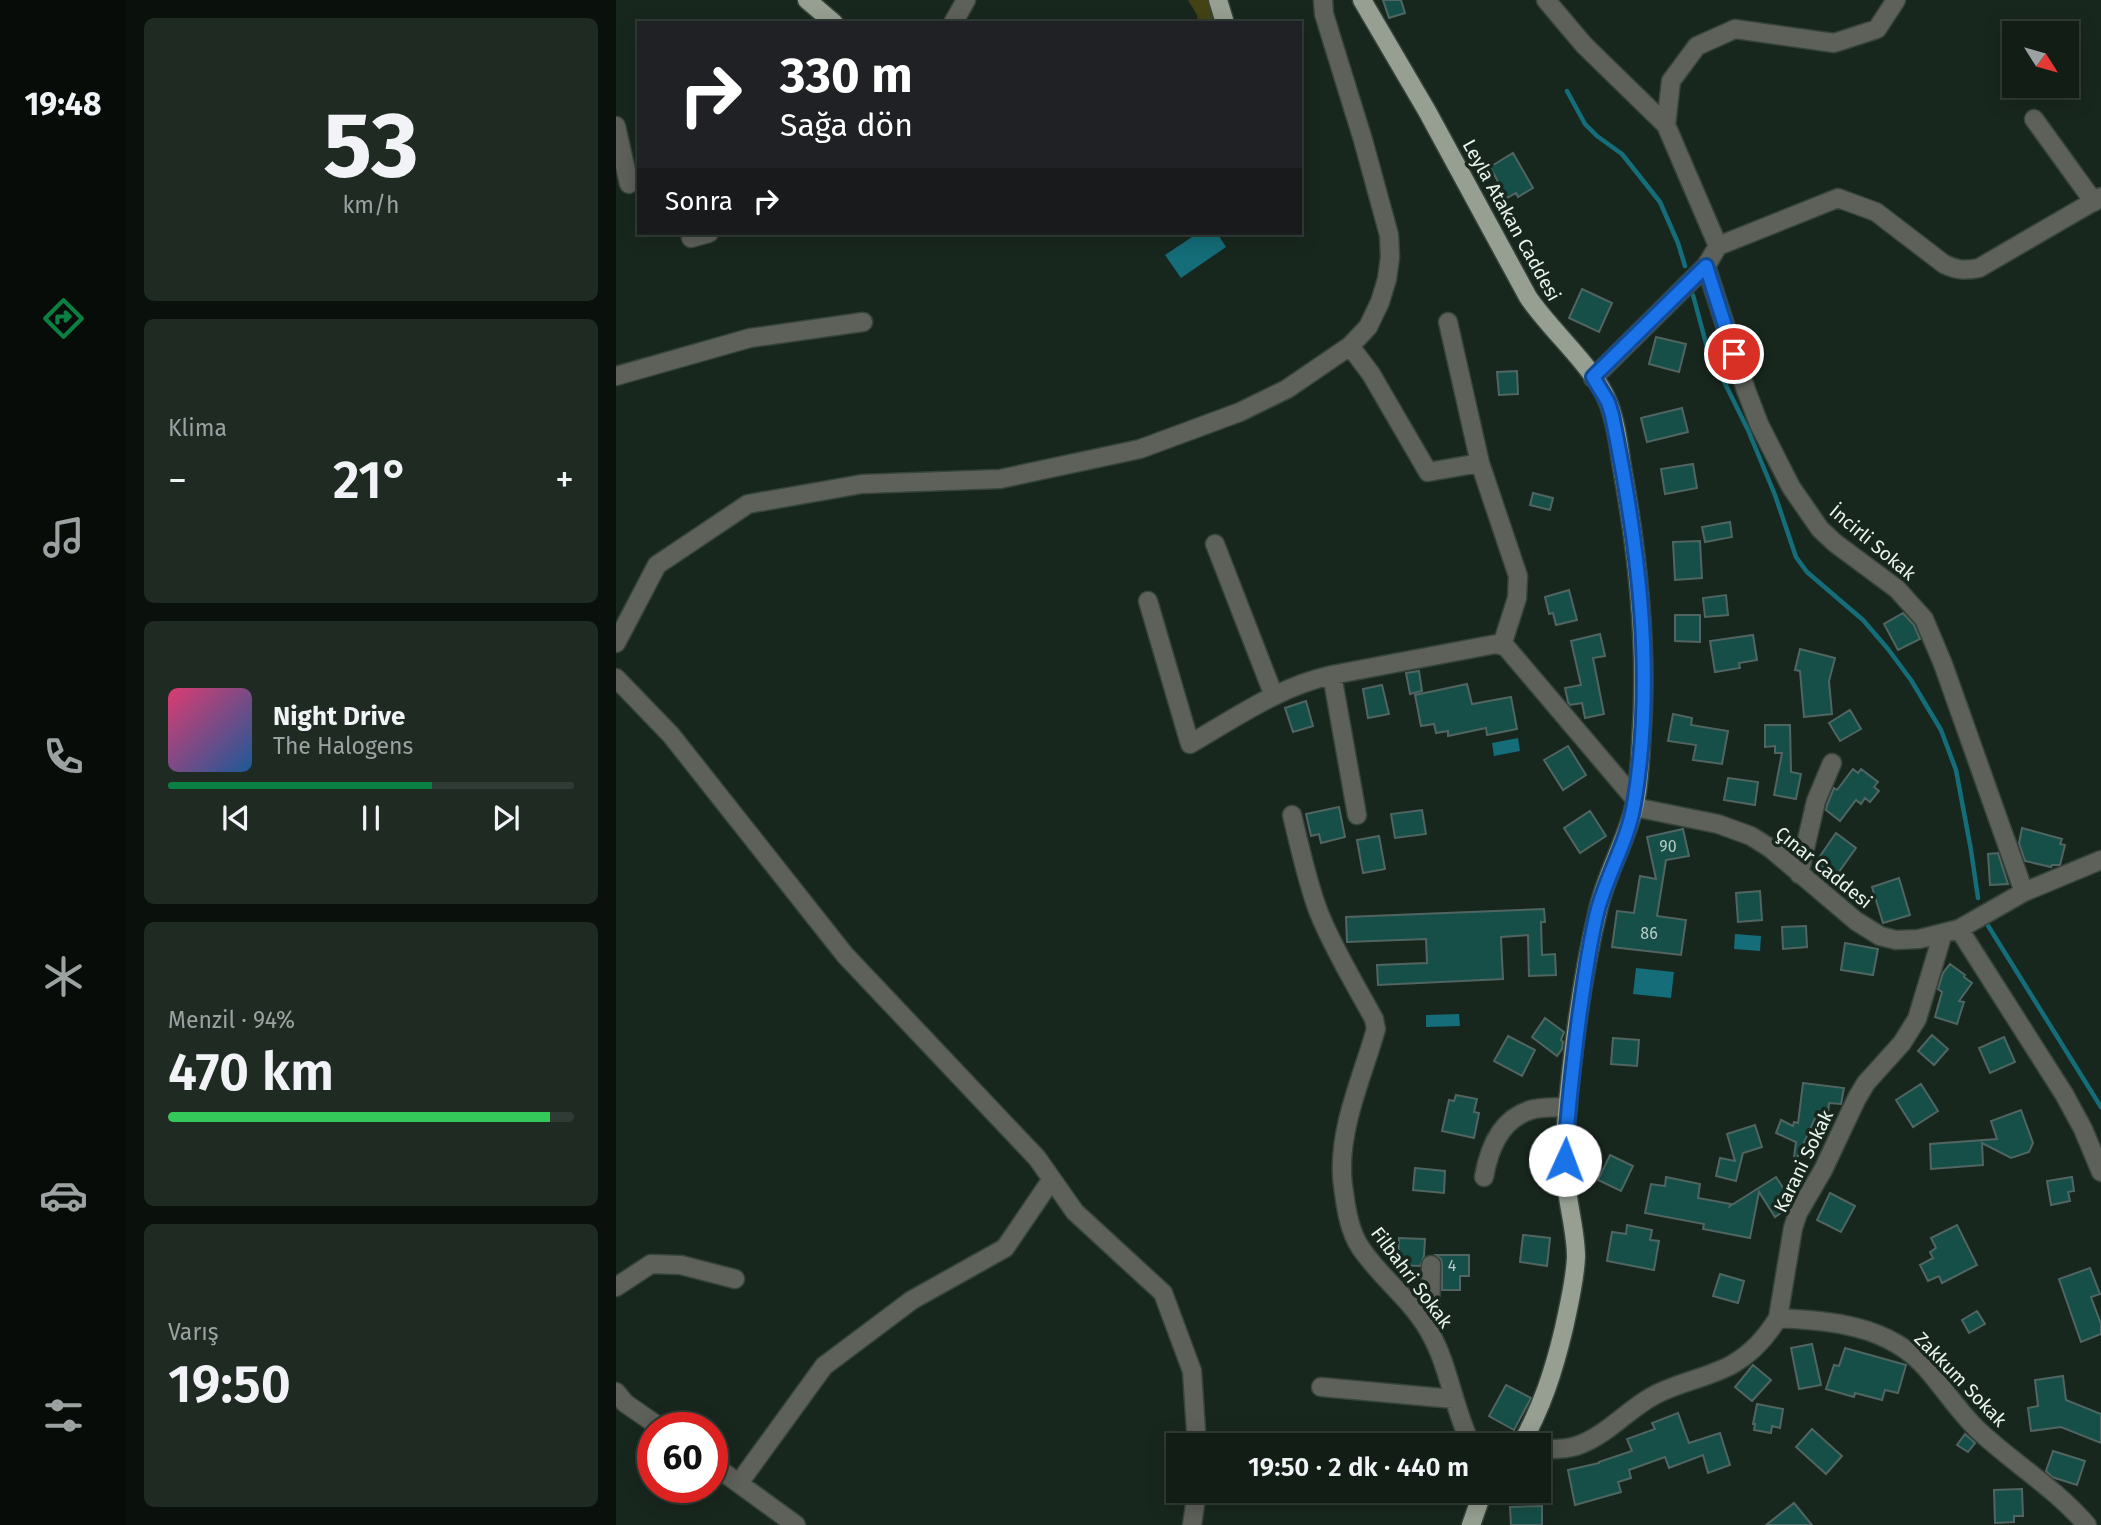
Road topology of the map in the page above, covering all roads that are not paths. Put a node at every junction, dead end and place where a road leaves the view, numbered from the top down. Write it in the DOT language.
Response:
graph roads {
  1 [pos="807,0"];
  2 [pos="966,0"];
  3 [pos="1218,0"];
  4 [pos="1323,0"];
  5 [pos="1362,0"];
  6 [pos="1546,0"];
  7 [pos="1896,0"];
  8 [pos="832,21"];
  9 [pos="954,21"];
  10 [pos="1224,21"];
  11 [pos="2034,119"];
  12 [pos="616,125"];
  13 [pos="1666,125"];
  14 [pos="629,184"];
  15 [pos="2098,200"];
  16 [pos="702,235"];
  17 [pos="691,238"];
  18 [pos="1718,246"];
  19 [pos="1706,266"];
  20 [pos="863,322"];
  21 [pos="1448,322"];
  22 [pos="1350,346"];
  23 [pos="616,376"];
  24 [pos="1593,377"];
  25 [pos="1480,463"];
  26 [pos="1215,544"];
  27 [pos="1147,601"];
  28 [pos="616,643"];
  29 [pos="1502,645"];
  30 [pos="1332,675"];
  31 [pos="616,678"];
  32 [pos="1274,696"];
  33 [pos="1832,763"];
  34 [pos="1635,803"];
  35 [pos="1292,814"];
  36 [pos="1357,815"];
  37 [pos="2101,860"];
  38 [pos="1800,874"];
  39 [pos="2024,892"];
  40 [pos="1951,931"];
  41 [pos="1568,1107"];
  42 [pos="2101,1172"];
  43 [pos="1484,1177"];
  44 [pos="1052,1179"];
  45 [pos="1431,1265"];
  46 [pos="735,1279"];
  47 [pos="616,1287"];
  48 [pos="1778,1318"];
  49 [pos="1430,1333"];
  50 [pos="1321,1387"];
  51 [pos="616,1392"];
  52 [pos="1454,1399"];
  53 [pos="638,1412"];
  54 [pos="1196,1433"];
  55 [pos="1465,1433"];
  56 [pos="1527,1433"];
  57 [pos="1551,1449"];
  58 [pos="728,1475"];
  59 [pos="739,1483"];
  60 [pos="1195,1503"];
  61 [pos="1479,1503"];
  62 [pos="796,1525"];
  63 [pos="1192,1525"];
  64 [pos="1471,1525"];
  65 [pos="2087,1525"];
  1 -- 8 [label="main road"];
  2 -- 9 [label="street"];
  3 -- 10 [label="main road"];
  4 -- 22 [label="street"];
  5 -- 24 [label="main road, Leyla Atakan Caddesi"];
  6 -- 13 [label="street"];
  7 -- 13 [label="street"];
  11 -- 15 [label="street"];
  12 -- 14 [label="street"];
  13 -- 18 [label="street"];
  15 -- 18 [label="street"];
  16 -- 17 [label="street"];
  18 -- 19 [label="street"];
  19 -- 24 [label="street"];
  19 -- 39 [label="street, İncirli Sokak"];
  20 -- 23 [label="street"];
  21 -- 25 [label="street"];
  22 -- 25 [label="street"];
  22 -- 28 [label="street"];
  24 -- 34 [label="main road, Leyla Atakan Caddesi"];
  25 -- 29 [label="street"];
  26 -- 32 [label="street"];
  27 -- 32 [label="street"];
  29 -- 30 [label="street"];
  29 -- 34 [label="street"];
  30 -- 32 [label="street"];
  30 -- 36 [label="street"];
  31 -- 44 [label="street"];
  33 -- 38 [label="street"];
  34 -- 38 [label="street, Çınar Caddesi"];
  34 -- 41 [label="main road, Leyla Atakan Caddesi"];
  35 -- 49 [label="street, Filbahri Sokak"];
  37 -- 39 [label="street, Çınar Caddesi"];
  38 -- 40 [label="street, Çınar Caddesi"];
  39 -- 40 [label="street, Çınar Caddesi"];
  40 -- 42 [label="street"];
  40 -- 48 [label="street, Karani Sokak"];
  41 -- 43 [label="street"];
  41 -- 56 [label="main road, Leyla Atakan Caddesi"];
  44 -- 54 [label="street"];
  44 -- 59 [label="street"];
  45 -- 49 [label="street"];
  46 -- 47 [label="street"];
  48 -- 57 [label="street, Karani Sokak"];
  48 -- 65 [label="street, Zakkum Sokak"];
  49 -- 52 [label="street, Filbahri Sokak"];
  50 -- 52 [label="street"];
  51 -- 53 [label="street"];
  52 -- 55 [label="street, Filbahri Sokak"];
  58 -- 59 [label="street"];
  59 -- 62 [label="street"];
  60 -- 63 [label="street"];
  61 -- 64 [label="main road"];
}
